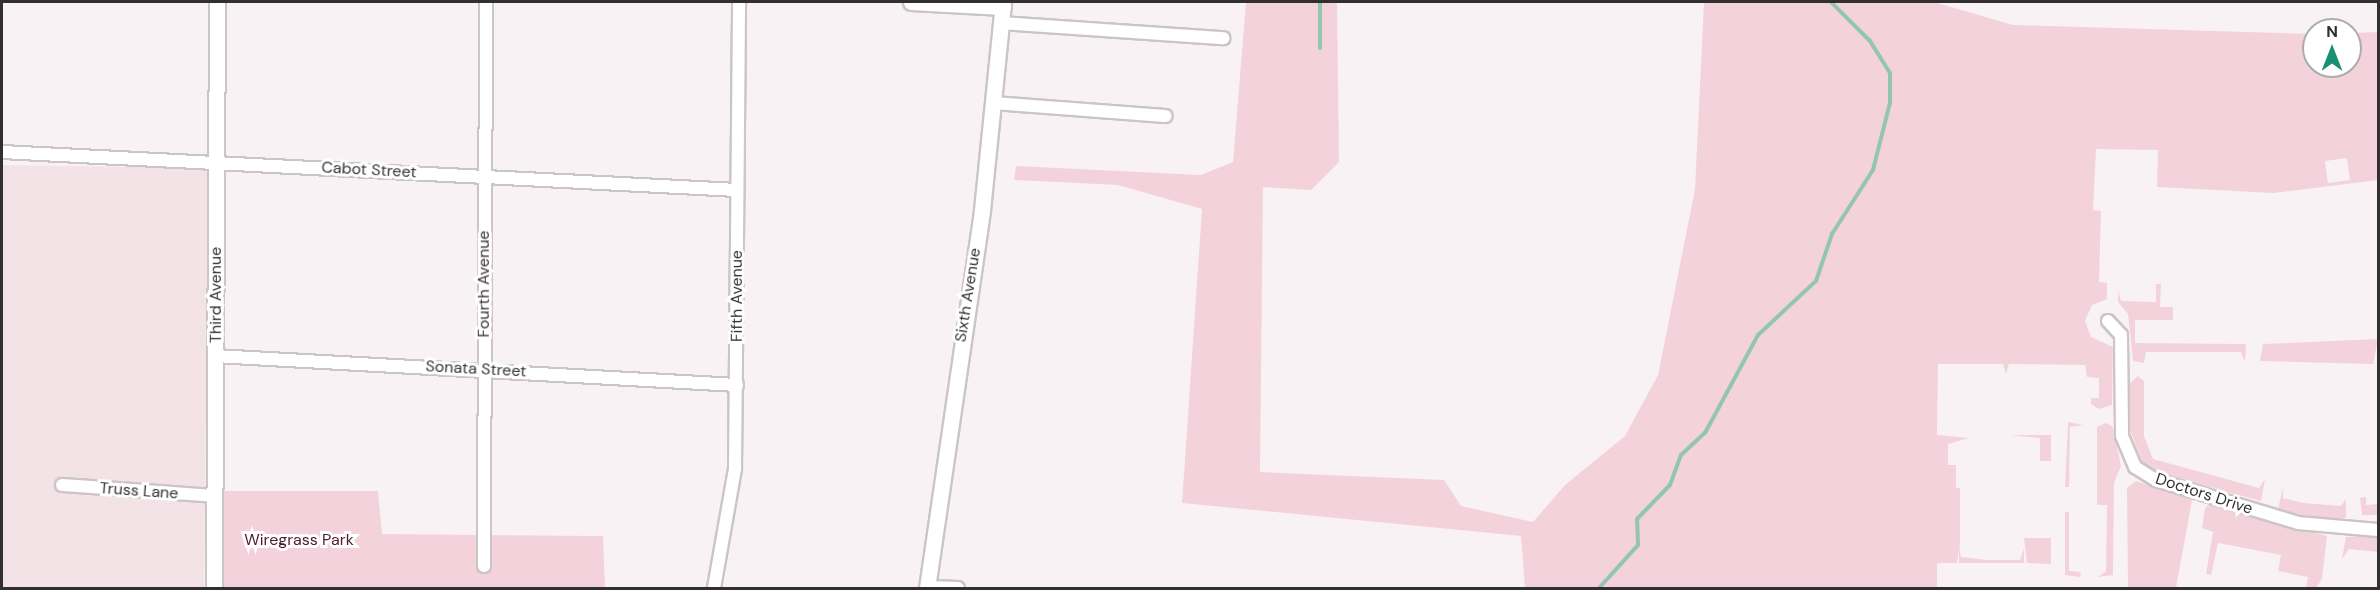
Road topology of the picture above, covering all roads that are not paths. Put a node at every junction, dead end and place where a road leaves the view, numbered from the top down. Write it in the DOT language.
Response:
graph roads {
  1 [pos="217,2"];
  2 [pos="486,2"];
  3 [pos="739,2"];
  4 [pos="911,2"];
  5 [pos="1003,4"];
  6 [pos="1001,23"];
  7 [pos="1223,38"];
  8 [pos="993,103"];
  9 [pos="1166,116"];
  10 [pos="2,152"];
  11 [pos="217,163"];
  12 [pos="485,176"];
  13 [pos="737,189"];
  14 [pos="2108,321"];
  15 [pos="215,356"];
  16 [pos="483,369"];
  17 [pos="736,385"];
  18 [pos="62,485"];
  19 [pos="215,496"];
  20 [pos="2379,521"];
  21 [pos="2355,528"];
  22 [pos="2379,530"];
  23 [pos="484,566"];
  24 [pos="214,588"];
  25 [pos="714,588"];
  26 [pos="927,588"];
  27 [pos="958,588"];
  1 -- 11 [label="street, Third Avenue"];
  2 -- 12 [label="street, Fourth Avenue"];
  3 -- 13 [label="street, Fifth Avenue"];
  4 -- 5 [label="street"];
  5 -- 6 [label="street, Sixth Avenue"];
  6 -- 7 [label="street"];
  6 -- 8 [label="street, Sixth Avenue"];
  8 -- 9 [label="street"];
  8 -- 26 [label="street, Sixth Avenue"];
  10 -- 11 [label="street, Cabot Street"];
  11 -- 12 [label="street, Cabot Street"];
  11 -- 15 [label="street, Third Avenue"];
  12 -- 13 [label="street, Cabot Street"];
  12 -- 16 [label="street, Fourth Avenue"];
  13 -- 17 [label="street, Fifth Avenue"];
  14 -- 21 [label="street, Doctors Drive"];
  15 -- 16 [label="street, Sonata Street"];
  15 -- 19 [label="street, Third Avenue"];
  16 -- 17 [label="street, Sonata Street"];
  16 -- 23 [label="street, Fourth Avenue"];
  17 -- 25 [label="street, Fifth Avenue"];
  18 -- 19 [label="street, Truss Lane"];
  19 -- 24 [label="street, Third Avenue"];
  20 -- 21 [label="street, Doctors Drive"];
  21 -- 22 [label="street, Doctors Drive"];
  26 -- 27 [label="street"];
}
